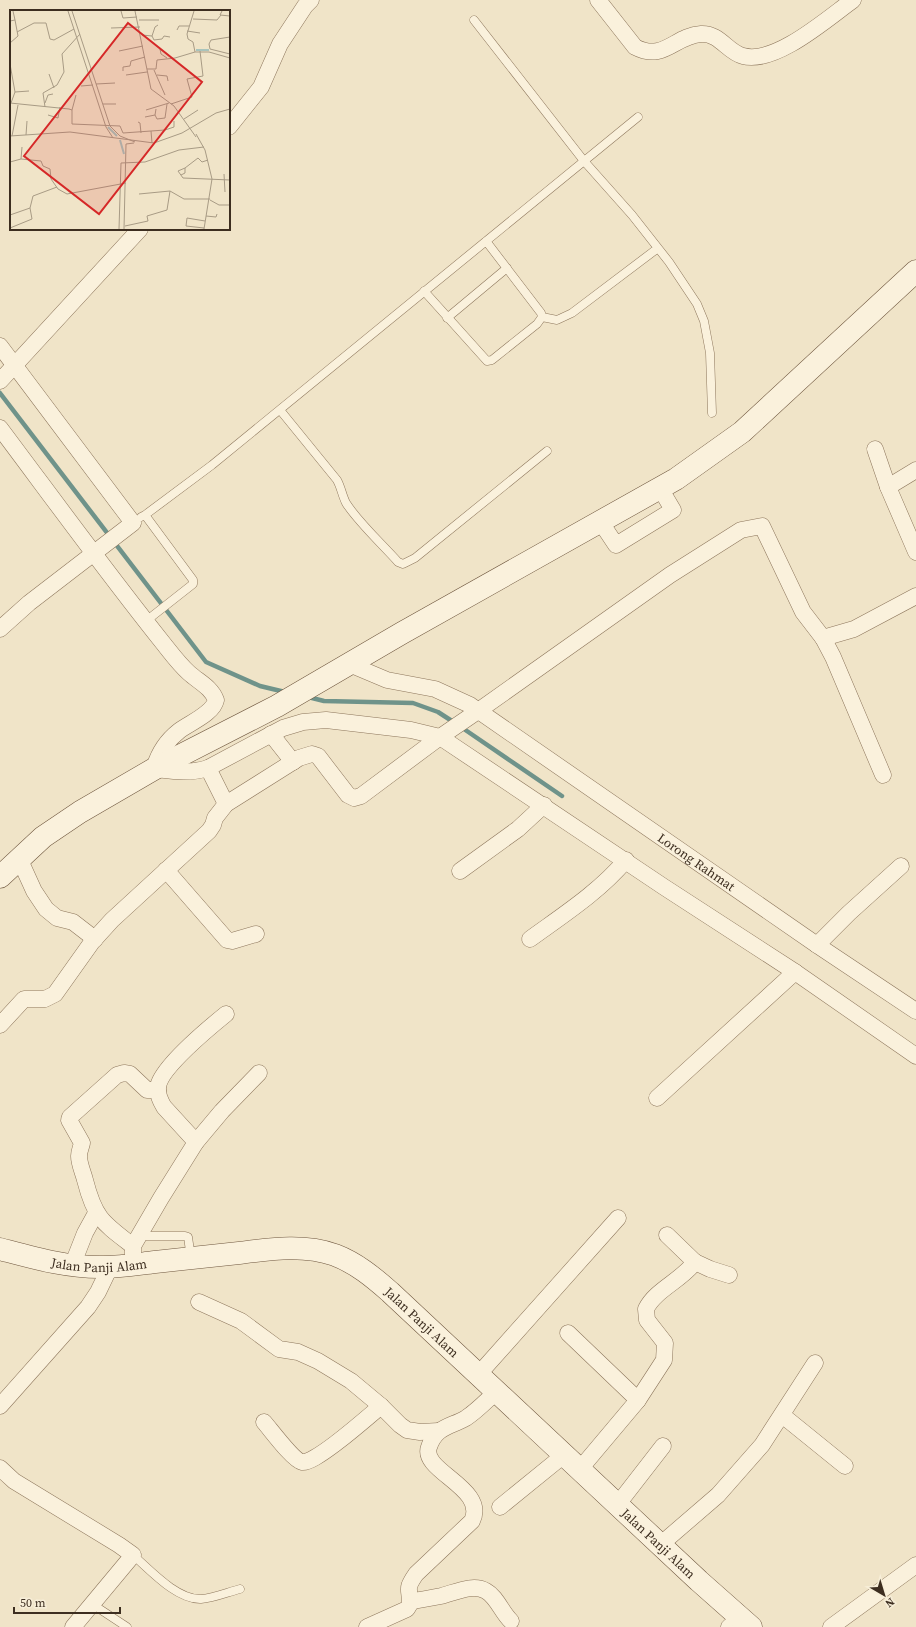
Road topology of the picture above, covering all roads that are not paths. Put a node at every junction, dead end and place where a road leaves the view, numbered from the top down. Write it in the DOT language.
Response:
graph roads {
  1 [pos="311,0"];
  2 [pos="598,0"];
  3 [pos="852,0"];
  4 [pos="474,20"];
  5 [pos="638,117"];
  6 [pos="230,126"];
  7 [pos="584,162"];
  8 [pos="139,230"];
  9 [pos="486,241"];
  10 [pos="658,248"];
  11 [pos="506,268"];
  12 [pos="916,271"];
  13 [pos="424,292"];
  14 [pos="542,316"];
  15 [pos="447,318"];
  16 [pos="0,346"];
  17 [pos="16,366"];
  18 [pos="0,381"];
  19 [pos="280,410"];
  20 [pos="712,414"];
  21 [pos="0,428"];
  22 [pos="875,449"];
  23 [pos="547,451"];
  24 [pos="916,470"];
  25 [pos="888,487"];
  26 [pos="139,519"];
  27 [pos="916,552"];
  28 [pos="93,554"];
  29 [pos="916,596"];
  30 [pos="146,621"];
  31 [pos="0,629"];
  32 [pos="823,638"];
  33 [pos="349,664"];
  34 [pos="476,712"];
  35 [pos="271,734"];
  36 [pos="442,735"];
  37 [pos="293,762"];
  38 [pos="208,768"];
  39 [pos="154,770"];
  40 [pos="883,775"];
  41 [pos="226,804"];
  42 [pos="544,805"];
  43 [pos="19,858"];
  44 [pos="626,860"];
  45 [pos="902,866"];
  46 [pos="166,870"];
  47 [pos="460,871"];
  48 [pos="0,877"];
  49 [pos="256,934"];
  50 [pos="95,939"];
  51 [pos="530,940"];
  52 [pos="817,945"];
  53 [pos="795,972"];
  54 [pos="916,1011"];
  55 [pos="226,1014"];
  56 [pos="0,1025"];
  57 [pos="916,1056"];
  58 [pos="259,1073"];
  59 [pos="158,1090"];
  60 [pos="658,1098"];
  61 [pos="196,1142"];
  62 [pos="96,1212"];
  63 [pos="618,1218"];
  64 [pos="667,1235"];
  65 [pos="135,1249"];
  66 [pos="0,1250"];
  67 [pos="191,1258"];
  68 [pos="695,1262"];
  69 [pos="72,1266"];
  70 [pos="110,1267"];
  71 [pos="729,1275"];
  72 [pos="199,1302"];
  73 [pos="568,1332"];
  74 [pos="815,1363"];
  75 [pos="478,1375"];
  76 [pos="497,1391"];
  77 [pos="638,1400"];
  78 [pos="0,1406"];
  79 [pos="381,1406"];
  80 [pos="782,1415"];
  81 [pos="264,1422"];
  82 [pos="439,1431"];
  83 [pos="663,1446"];
  84 [pos="564,1454"];
  85 [pos="844,1466"];
  86 [pos="0,1468"];
  87 [pos="580,1469"];
  88 [pos="618,1504"];
  89 [pos="500,1506"];
  90 [pos="660,1545"];
  91 [pos="133,1555"];
  92 [pos="916,1565"];
  93 [pos="240,1589"];
  94 [pos="411,1601"];
  95 [pos="92,1604"];
  96 [pos="511,1621"];
  97 [pos="740,1624"];
  98 [pos="72,1627"];
  99 [pos="127,1627"];
  100 [pos="367,1627"];
  101 [pos="831,1627"];
  1 -- 6 [label="street"];
  2 -- 3 [label="street"];
  4 -- 7 [label="lane"];
  5 -- 7 [label="lane"];
  7 -- 9 [label="lane"];
  7 -- 10 [label="lane"];
  8 -- 17 [label="street"];
  9 -- 11 [label="lane"];
  9 -- 13 [label="lane"];
  10 -- 14 [label="lane"];
  10 -- 20 [label="lane"];
  11 -- 14 [label="lane"];
  11 -- 15 [label="lane"];
  12 -- 33 [label="street"];
  13 -- 15 [label="lane"];
  13 -- 19 [label="lane"];
  14 -- 15 [label="lane"];
  16 -- 17 [label="street"];
  17 -- 18 [label="street"];
  17 -- 26 [label="street"];
  19 -- 23 [label="lane"];
  19 -- 26 [label="lane"];
  21 -- 28 [label="street"];
  22 -- 25 [label="street"];
  24 -- 25 [label="street"];
  25 -- 27 [label="street"];
  26 -- 28 [label="street"];
  26 -- 30 [label="lane"];
  28 -- 30 [label="street"];
  28 -- 31 [label="street"];
  29 -- 32 [label="street"];
  30 -- 39 [label="street"];
  32 -- 34 [label="street"];
  32 -- 40 [label="street"];
  33 -- 34 [label="street, Lorong Rahmat"];
  33 -- 39 [label="street"];
  34 -- 36 [label="street"];
  34 -- 52 [label="street, Lorong Rahmat"];
  35 -- 36 [label="street"];
  35 -- 37 [label="street"];
  35 -- 38 [label="street"];
  36 -- 37 [label="street"];
  36 -- 42 [label="street"];
  37 -- 41 [label="street"];
  38 -- 39 [label="street"];
  38 -- 41 [label="street"];
  39 -- 43 [label="street"];
  41 -- 46 [label="street"];
  42 -- 44 [label="street"];
  42 -- 47 [label="street"];
  43 -- 48 [label="street"];
  43 -- 50 [label="street"];
  44 -- 51 [label="street"];
  44 -- 53 [label="street"];
  45 -- 52 [label="street"];
  46 -- 49 [label="street"];
  46 -- 50 [label="street"];
  50 -- 56 [label="street"];
  52 -- 54 [label="street, Lorong Rahmat"];
  53 -- 57 [label="street"];
  53 -- 60 [label="street"];
  55 -- 59 [label="street"];
  58 -- 61 [label="street"];
  59 -- 61 [label="street"];
  59 -- 62 [label="street"];
  61 -- 65 [label="street"];
  62 -- 65 [label="street"];
  62 -- 69 [label="street"];
  63 -- 75 [label="street"];
  64 -- 68 [label="street"];
  65 -- 67 [label="street, Jalan Panji Alam"];
  65 -- 67 [label="lane"];
  65 -- 70 [label="street, Jalan Panji Alam"];
  66 -- 69 [label="street, Jalan Panji Alam"];
  67 -- 75 [label="street, Jalan Panji Alam"];
  68 -- 71 [label="street"];
  68 -- 77 [label="street"];
  69 -- 70 [label="street, Jalan Panji Alam"];
  70 -- 78 [label="street"];
  72 -- 79 [label="street"];
  73 -- 77 [label="street"];
  74 -- 80 [label="street"];
  75 -- 76 [label="street, Jalan Panji Alam"];
  76 -- 82 [label="street"];
  76 -- 84 [label="street, Jalan Panji Alam"];
  77 -- 87 [label="street"];
  79 -- 81 [label="street"];
  79 -- 82 [label="street"];
  80 -- 85 [label="street"];
  80 -- 90 [label="street"];
  82 -- 94 [label="street"];
  83 -- 88 [label="street"];
  84 -- 87 [label="street, Jalan Panji Alam"];
  84 -- 89 [label="street"];
  86 -- 91 [label="street"];
  87 -- 88 [label="street, Jalan Panji Alam"];
  88 -- 90 [label="street, Jalan Panji Alam"];
  90 -- 97 [label="street, Jalan Panji Alam"];
  91 -- 93 [label="lane"];
  91 -- 95 [label="street"];
  92 -- 101 [label="street"];
  94 -- 96 [label="street"];
  94 -- 100 [label="street"];
  95 -- 98 [label="street"];
  95 -- 99 [label="lane"];
}
